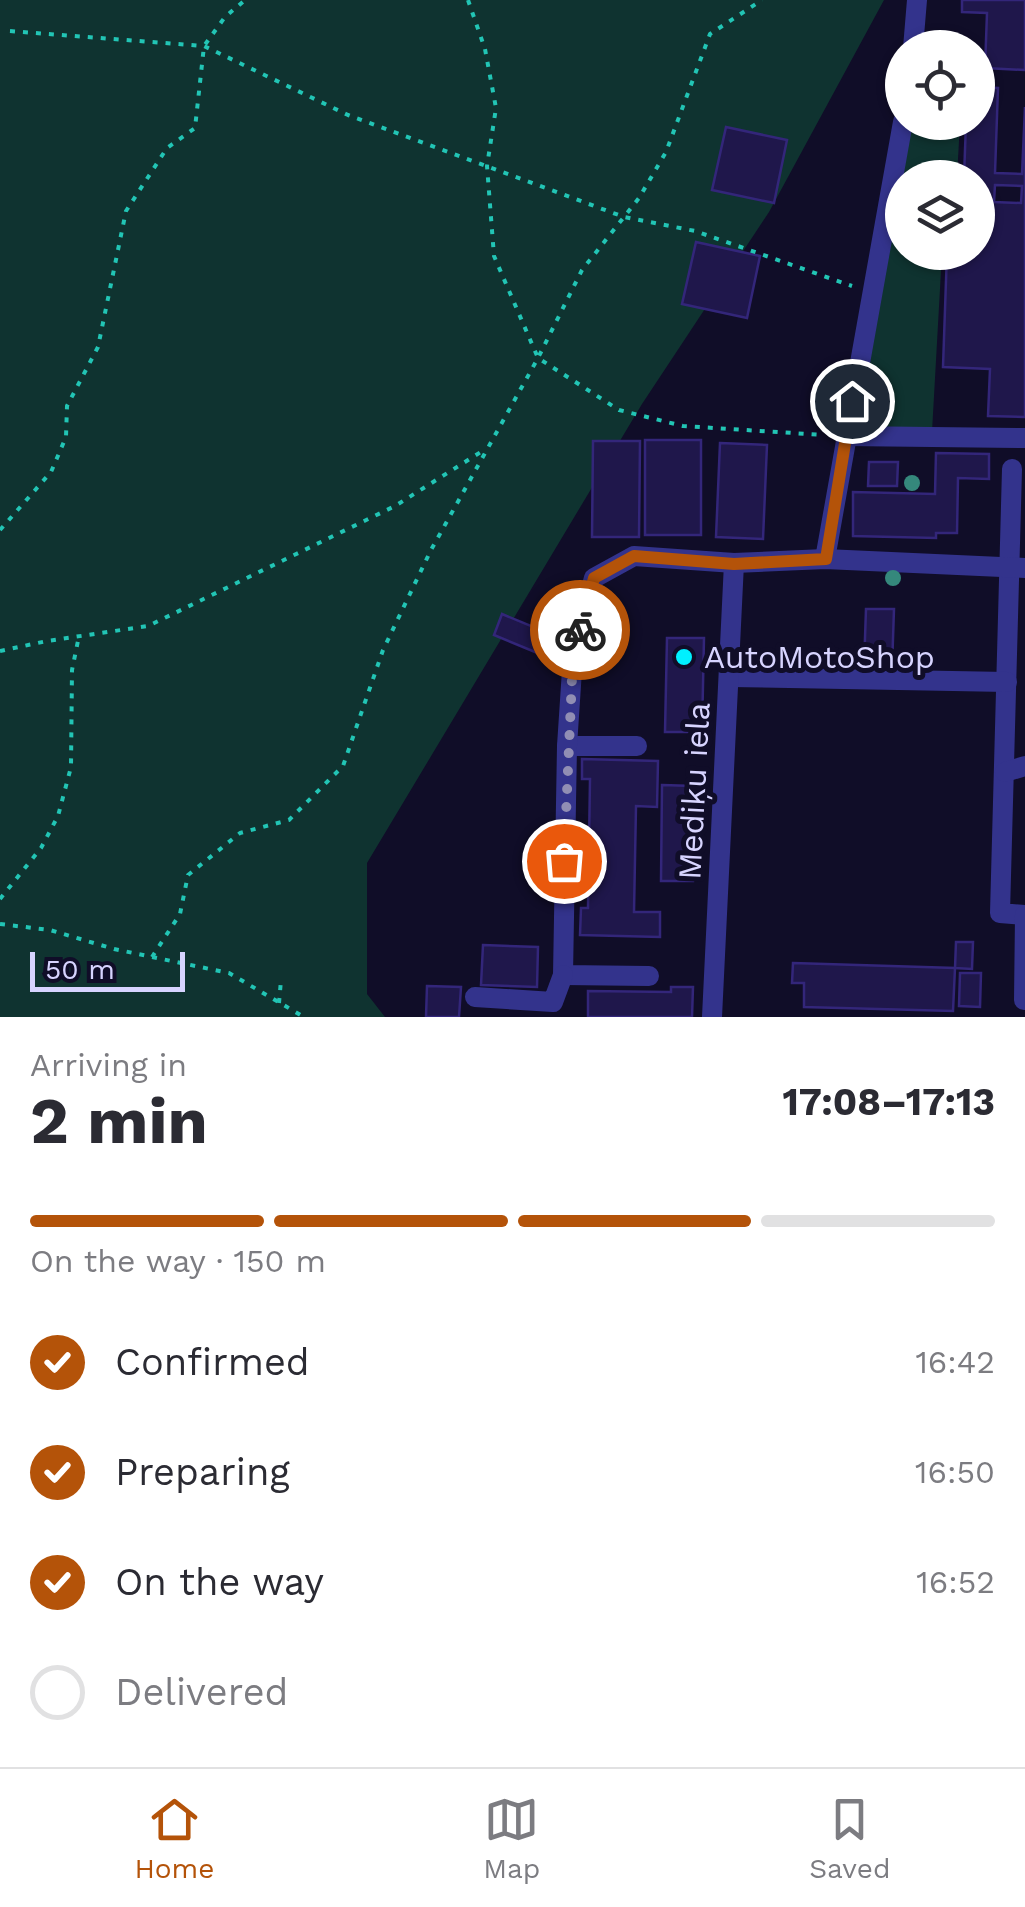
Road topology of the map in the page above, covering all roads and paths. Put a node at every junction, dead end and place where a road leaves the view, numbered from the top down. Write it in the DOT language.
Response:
graph roads {
  1 [pos="245,0"];
  2 [pos="468,0"];
  3 [pos="762,0"];
  4 [pos="917,0"];
  5 [pos="914,30"];
  6 [pos="10,32"];
  7 [pos="204,46"];
  8 [pos="900,140"];
  9 [pos="487,166"];
  10 [pos="624,217"];
  11 [pos="875,295"];
  12 [pos="538,358"];
  13 [pos="845,436"];
  14 [pos="1025,438"];
  15 [pos="488,448"];
  16 [pos="1012,468"];
  17 [pos="0,530"];
  18 [pos="826,559"];
  19 [pos="734,564"];
  20 [pos="1017,568"];
  21 [pos="79,636"];
  22 [pos="548,646"];
  23 [pos="0,652"];
  24 [pos="573,655"];
  25 [pos="730,677"];
  26 [pos="1007,682"];
  27 [pos="567,746"];
  28 [pos="638,746"];
  29 [pos="1015,769"];
  30 [pos="0,899"];
  31 [pos="1025,915"];
  32 [pos="0,924"];
  33 [pos="152,958"];
  34 [pos="563,975"];
  35 [pos="650,976"];
  36 [pos="282,980"];
  37 [pos="475,997"];
  38 [pos="1024,1000"];
  39 [pos="279,1003"];
  40 [pos="304,1017"];
  41 [pos="712,1017"];
  1 -- 7 [label="path"];
  2 -- 9 [label="path"];
  3 -- 10 [label="path"];
  4 -- 5 [label="street"];
  6 -- 7 [label="path"];
  7 -- 9 [label="path"];
  7 -- 17 [label="path"];
  8 -- 11 [label="street"];
  9 -- 10 [label="path"];
  9 -- 12 [label="path"];
  10 -- 11 [label="path"];
  10 -- 12 [label="path"];
  11 -- 13 [label="street"];
  12 -- 13 [label="path"];
  12 -- 15 [label="path"];
  13 -- 14 [label="street"];
  13 -- 18 [label="street"];
  15 -- 21 [label="path"];
  15 -- 33 [label="path"];
  16 -- 20 [label="street"];
  18 -- 19 [label="street"];
  18 -- 20 [label="street"];
  19 -- 24 [label="street"];
  19 -- 25 [label="street, Mediķu iela"];
  20 -- 26 [label="street"];
  21 -- 23 [label="path"];
  21 -- 30 [label="path"];
  22 -- 24 [label="street"];
  24 -- 27 [label="street"];
  25 -- 26 [label="street"];
  25 -- 41 [label="street, Mediķu iela"];
  26 -- 29 [label="street"];
  27 -- 28 [label="street"];
  27 -- 34 [label="street"];
  29 -- 31 [label="street"];
  31 -- 38 [label="street"];
  32 -- 33 [label="path"];
  33 -- 39 [label="path"];
  34 -- 35 [label="street"];
  34 -- 37 [label="street"];
  36 -- 39 [label="path"];
  39 -- 40 [label="path"];
}
